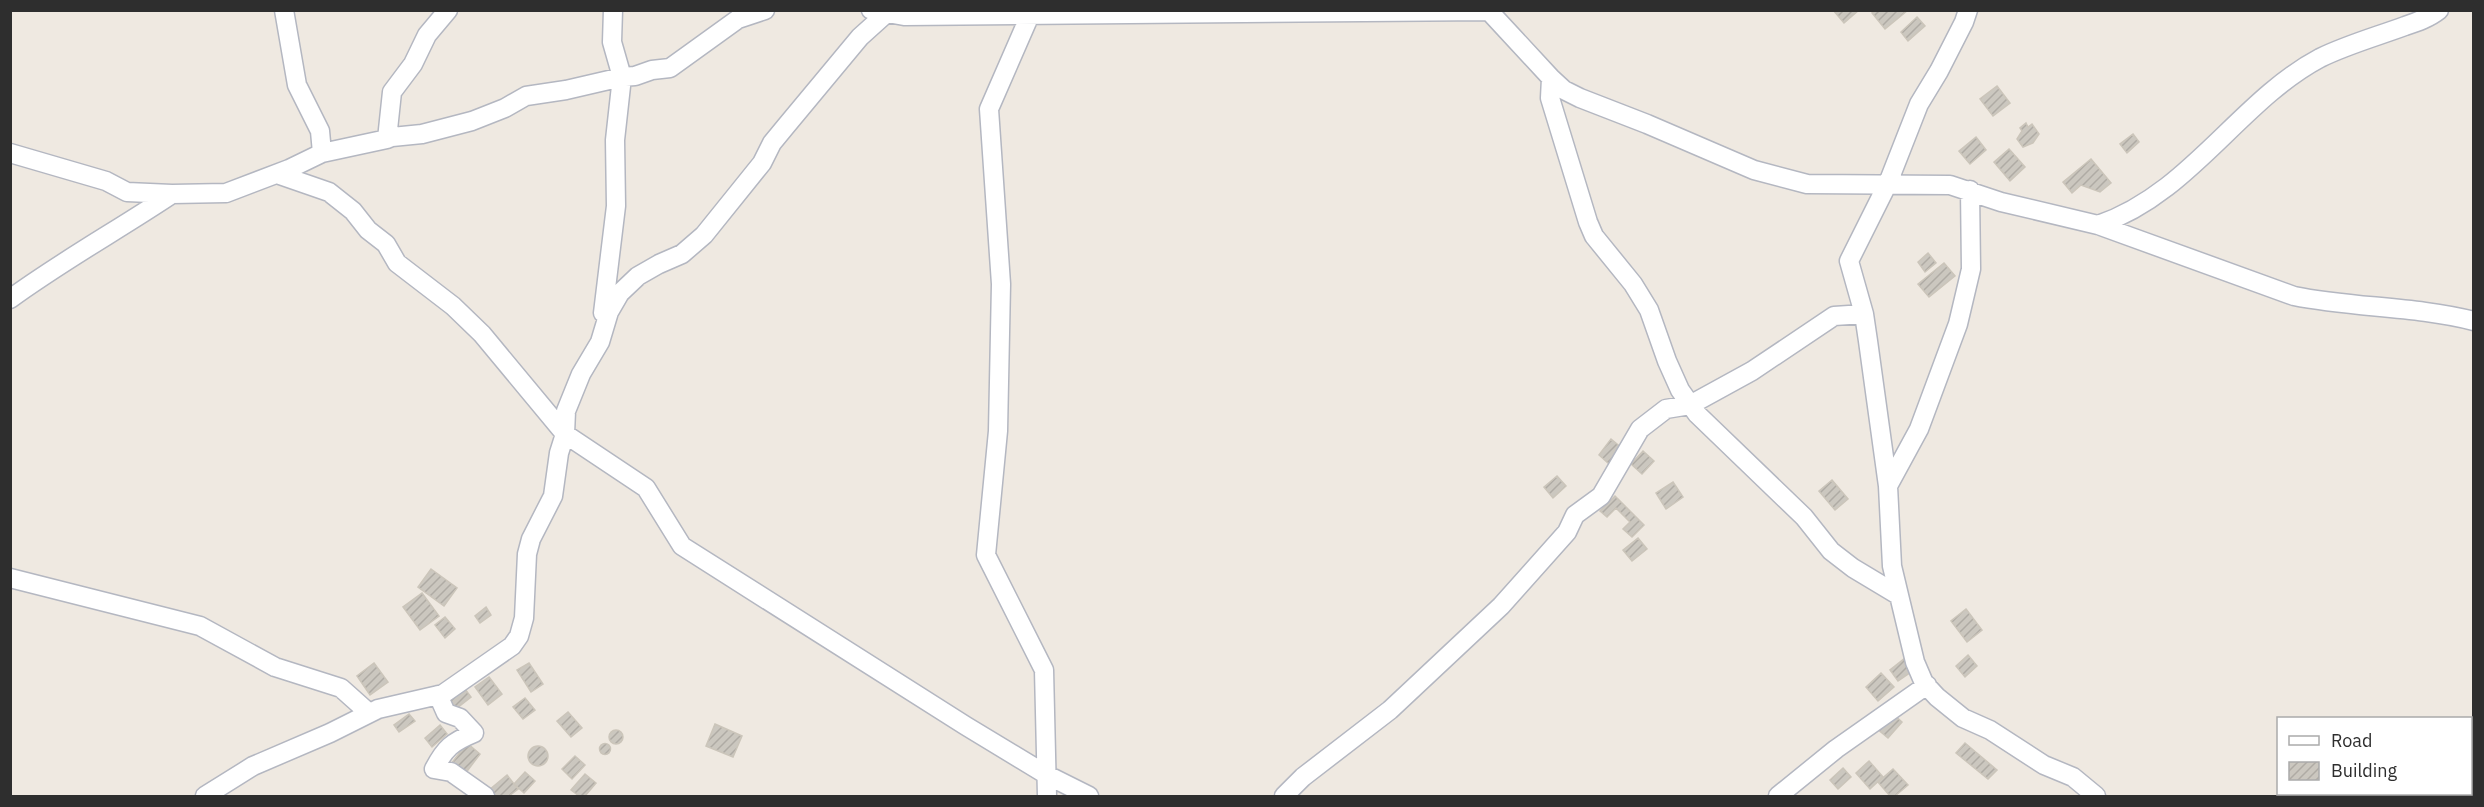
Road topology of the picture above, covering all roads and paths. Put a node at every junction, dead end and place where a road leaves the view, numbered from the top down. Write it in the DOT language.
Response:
graph roads {
  1 [pos="284,10"];
  2 [pos="448,10"];
  3 [pos="613,10"];
  4 [pos="765,10"];
  5 [pos="1968,10"];
  6 [pos="2439,10"];
  7 [pos="1489,11"];
  8 [pos="882,12"];
  9 [pos="1030,15"];
  10 [pos="622,77"];
  11 [pos="1551,78"];
  12 [pos="387,140"];
  13 [pos="10,153"];
  14 [pos="322,153"];
  15 [pos="277,174"];
  16 [pos="1888,183"];
  17 [pos="1970,190"];
  18 [pos="172,194"];
  19 [pos="2098,225"];
  20 [pos="10,300"];
  21 [pos="1864,314"];
  22 [pos="2474,321"];
  23 [pos="600,342"];
  24 [pos="1690,405"];
  25 [pos="565,434"];
  26 [pos="1888,486"];
  27 [pos="10,578"];
  28 [pos="1898,595"];
  29 [pos="1927,685"];
  30 [pos="438,695"];
  31 [pos="369,713"];
  32 [pos="1047,775"];
  33 [pos="206,796"];
  34 [pos="485,796"];
  35 [pos="1047,796"];
  36 [pos="1089,796"];
  37 [pos="1284,796"];
  38 [pos="1778,796"];
  39 [pos="2096,796"];
  1 -- 14 [label="street"];
  2 -- 12 [label="street"];
  3 -- 10 [label="street"];
  4 -- 10 [label="street"];
  5 -- 16 [label="street"];
  6 -- 19 [label="street"];
  7 -- 9 [label="street"];
  7 -- 11 [label="street"];
  8 -- 9 [label="street"];
  8 -- 23 [label="street"];
  9 -- 32 [label="street"];
  10 -- 12 [label="street"];
  10 -- 23 [label="street"];
  11 -- 16 [label="street"];
  11 -- 24 [label="street"];
  12 -- 14 [label="street"];
  13 -- 18 [label="street"];
  14 -- 15 [label="street"];
  15 -- 18 [label="street"];
  15 -- 25 [label="street"];
  16 -- 17 [label="street"];
  16 -- 21 [label="street"];
  17 -- 19 [label="street"];
  17 -- 26 [label="street"];
  18 -- 20 [label="street"];
  19 -- 22 [label="street"];
  21 -- 24 [label="street"];
  21 -- 26 [label="street"];
  23 -- 25 [label="street"];
  24 -- 28 [label="street"];
  24 -- 37 [label="street"];
  25 -- 30 [label="street"];
  25 -- 32 [label="street"];
  26 -- 28 [label="street"];
  27 -- 31 [label="street"];
  28 -- 29 [label="street"];
  29 -- 38 [label="street"];
  29 -- 39 [label="street"];
  30 -- 31 [label="street"];
  30 -- 34 [label="street"];
  31 -- 33 [label="street"];
  32 -- 35 [label="street"];
  32 -- 36 [label="street"];
}
